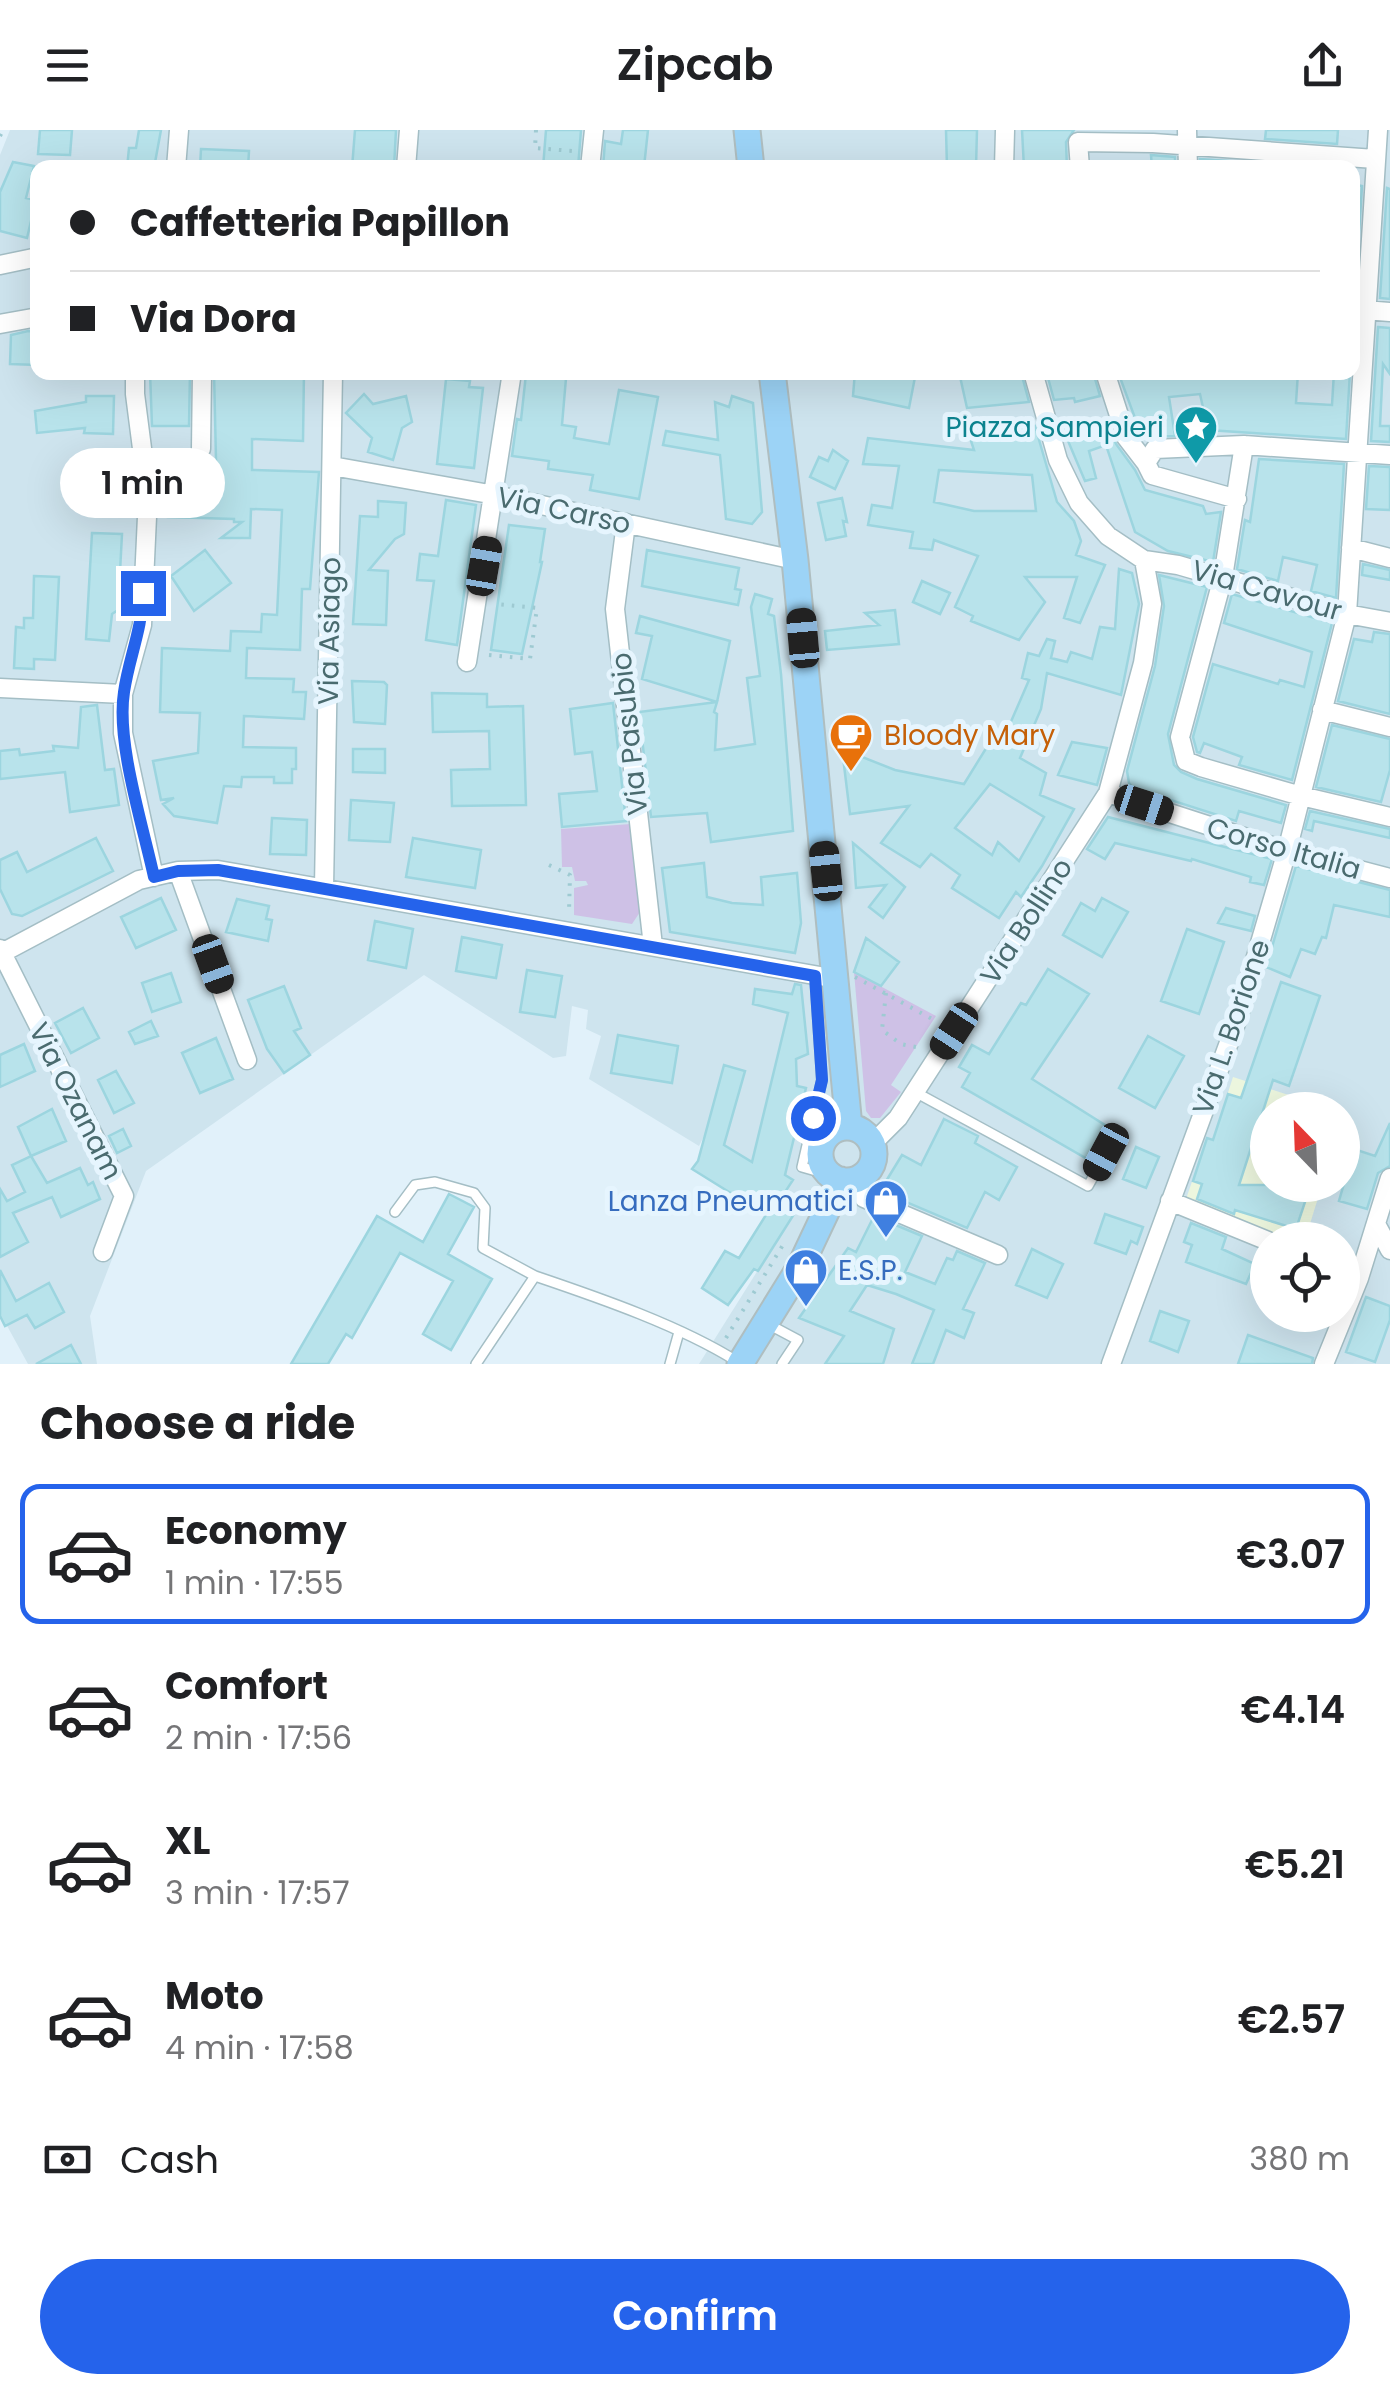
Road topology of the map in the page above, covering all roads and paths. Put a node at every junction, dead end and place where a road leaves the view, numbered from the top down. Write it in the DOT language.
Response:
graph roads {
  1 [pos="179,130"];
  2 [pos="409,130"];
  3 [pos="536,130"];
  4 [pos="594,130"];
  5 [pos="747,130"];
  6 [pos="1005,130"];
  7 [pos="1378,130"];
  8 [pos="1188,138"];
  9 [pos="177,160"];
  10 [pos="407,160"];
  11 [pos="591,160"];
  12 [pos="749,160"];
  13 [pos="1004,160"];
  14 [pos="1079,160"];
  15 [pos="1357,160"];
  16 [pos="1380,163"];
  17 [pos="30,259"];
  18 [pos="0,265"];
  19 [pos="1360,310"];
  20 [pos="1390,312"];
  21 [pos="30,318"];
  22 [pos="0,324"];
  23 [pos="135,380"];
  24 [pos="202,380"];
  25 [pos="333,380"];
  26 [pos="511,380"];
  27 [pos="773,380"];
  28 [pos="1035,380"];
  29 [pos="1108,380"];
  30 [pos="1359,380"];
  31 [pos="1244,445"];
  32 [pos="200,449"];
  33 [pos="1358,454"];
  34 [pos="1390,456"];
  35 [pos="1146,463"];
  36 [pos="332,466"];
  37 [pos="496,495"];
  38 [pos="1236,499"];
  39 [pos="626,523"];
  40 [pos="1351,548"];
  41 [pos="1390,558"];
  42 [pos="795,560"];
  43 [pos="1144,560"];
  44 [pos="1223,577"];
  45 [pos="478,602"];
  46 [pos="1347,614"];
  47 [pos="1390,622"];
  48 [pos="468,658"];
  49 [pos="0,688"];
  50 [pos="123,694"];
  51 [pos="1322,710"];
  52 [pos="1390,727"];
  53 [pos="1108,794"];
  54 [pos="1301,796"];
  55 [pos="1390,817"];
  56 [pos="1287,851"];
  57 [pos="548,865"];
  58 [pos="178,871"];
  59 [pos="154,877"];
  60 [pos="1390,878"];
  61 [pos="324,888"];
  62 [pos="568,931"];
  63 [pos="654,946"];
  64 [pos="0,952"];
  65 [pos="834,977"];
  66 [pos="886,994"];
  67 [pos="934,1020"];
  68 [pos="916,1047"];
  69 [pos="247,1060"];
  70 [pos="915,1092"];
  71 [pos="848,1127"];
  72 [pos="872,1144"];
  73 [pos="1106,1152"];
  74 [pos="1390,1178"];
  75 [pos="842,1179"];
  76 [pos="1170,1201"];
  77 [pos="396,1212"];
  78 [pos="1376,1224"];
  79 [pos="1250,1234"];
  80 [pos="789,1236"];
  81 [pos="1390,1250"];
  82 [pos="102,1252"];
  83 [pos="998,1255"];
  84 [pos="1360,1257"];
  85 [pos="536,1276"];
  86 [pos="765,1323"];
  87 [pos="679,1332"];
  88 [pos="1334,1332"];
  89 [pos="733,1359"];
  90 [pos="476,1364"];
  91 [pos="670,1364"];
  92 [pos="782,1364"];
  93 [pos="1111,1364"];
  94 [pos="1324,1364"];
  1 -- 9 [label="street"];
  2 -- 10 [label="street"];
  3 -- 11 [label="path"];
  4 -- 11 [label="street"];
  5 -- 12 [label="main road"];
  6 -- 13 [label="street"];
  7 -- 16 [label="street, Via L. Borione"];
  8 -- 14 [label="street"];
  8 -- 15 [label="street"];
  16 -- 19 [label="street, Via L. Borione"];
  17 -- 18 [label="street"];
  19 -- 20 [label="street"];
  21 -- 22 [label="street"];
  23 -- 50 [label="street"];
  24 -- 32 [label="street"];
  25 -- 36 [label="street, Via Asiago"];
  26 -- 37 [label="street"];
  27 -- 42 [label="main road"];
  28 -- 43 [label="street"];
  29 -- 35 [label="street"];
  30 -- 33 [label="street, Via L. Borione"];
  31 -- 33 [label="street"];
  31 -- 35 [label="street"];
  31 -- 38 [label="street"];
  33 -- 34 [label="street"];
  33 -- 40 [label="street, Via L. Borione"];
  35 -- 38 [label="street"];
  36 -- 37 [label="street, Via Carso"];
  36 -- 61 [label="street, Via Asiago"];
  37 -- 39 [label="street, Via Carso"];
  37 -- 45 [label="street"];
  38 -- 44 [label="street"];
  39 -- 42 [label="street, Via Carso"];
  39 -- 63 [label="street, Via Pasubio"];
  40 -- 41 [label="street"];
  40 -- 46 [label="street, Via L. Borione"];
  42 -- 65 [label="main road"];
  43 -- 44 [label="street, Via Cavour"];
  43 -- 53 [label="street"];
  44 -- 46 [label="street, Via Cavour"];
  44 -- 54 [label="street"];
  45 -- 48 [label="street"];
  45 -- 48 [label="path"];
  46 -- 47 [label="street, Via Cavour"];
  46 -- 51 [label="street, Via L. Borione"];
  49 -- 50 [label="street"];
  50 -- 59 [label="street"];
  51 -- 52 [label="street"];
  51 -- 54 [label="street, Via L. Borione"];
  53 -- 56 [label="street, Corso Italia"];
  53 -- 70 [label="street, Via Bollino"];
  54 -- 55 [label="street"];
  54 -- 56 [label="street, Via L. Borione"];
  56 -- 60 [label="street, Corso Italia"];
  56 -- 76 [label="street, Via L. Borione"];
  57 -- 62 [label="path"];
  58 -- 59 [label="street, Via Ozanam"];
  58 -- 61 [label="street, Via Ozanam"];
  58 -- 69 [label="street"];
  59 -- 64 [label="street, Via Ozanam"];
  61 -- 62 [label="street, Via Ozanam"];
  62 -- 63 [label="street, Via Ozanam"];
  63 -- 65 [label="street, Via Ozanam"];
  64 -- 82 [label="street, Via Ozanam"];
  65 -- 66 [label="path"];
  65 -- 71 [label="main road"];
  65 -- 75 [label="lane"];
  66 -- 67 [label="path"];
  66 -- 68 [label="path"];
  70 -- 72 [label="street, Via Bollino"];
  70 -- 73 [label="lane"];
  71 -- 72 [label="main road"];
  71 -- 75 [label="main road"];
  72 -- 75 [label="main road"];
  74 -- 78 [label="street"];
  75 -- 83 [label="street"];
  75 -- 86 [label="main road"];
  76 -- 79 [label="street"];
  76 -- 93 [label="street, Via L. Borione"];
  77 -- 85 [label="lane"];
  78 -- 81 [label="street"];
  78 -- 84 [label="street"];
  80 -- 89 [label="path"];
  85 -- 87 [label="lane"];
  85 -- 90 [label="lane"];
  86 -- 89 [label="main road"];
  86 -- 92 [label="lane"];
  87 -- 89 [label="lane"];
  87 -- 91 [label="lane"];
  88 -- 94 [label="street"];
}
